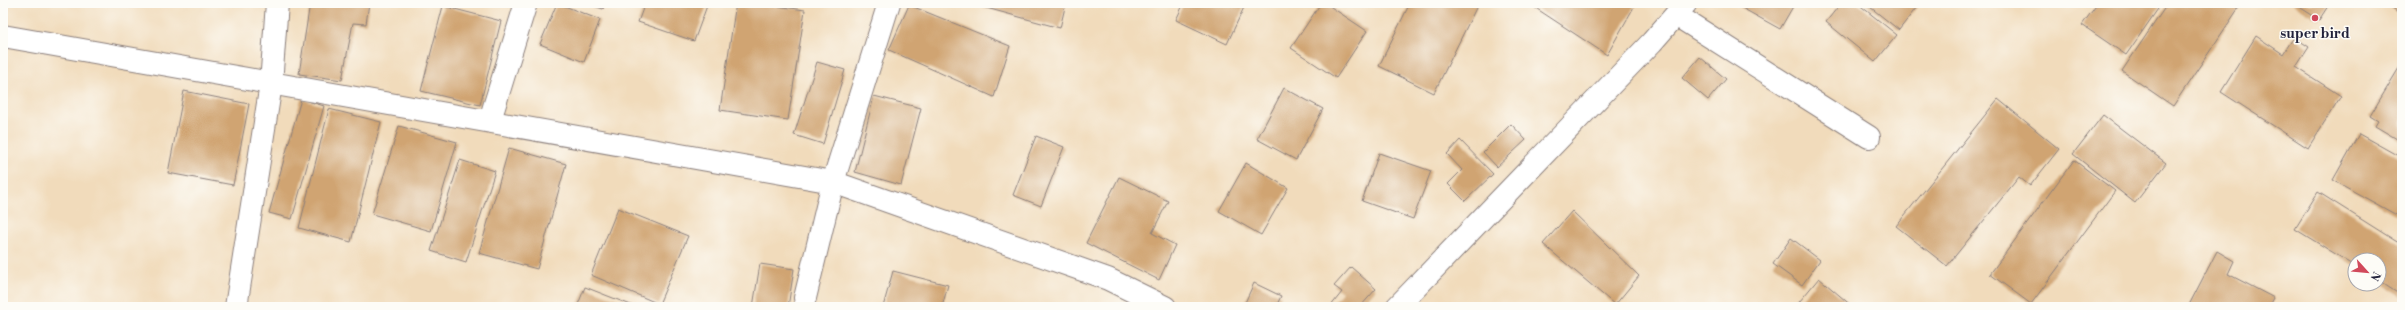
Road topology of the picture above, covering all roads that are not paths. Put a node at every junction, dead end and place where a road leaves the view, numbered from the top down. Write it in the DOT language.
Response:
graph roads {
  1 [pos="277,3"];
  2 [pos="526,3"];
  3 [pos="889,3"];
  4 [pos="1681,9"];
  5 [pos="3,36"];
  6 [pos="271,84"];
  7 [pos="490,120"];
  8 [pos="1869,137"];
  9 [pos="833,182"];
  10 [pos="805,298"];
  11 [pos="236,307"];
  12 [pos="1165,307"];
  13 [pos="1397,307"];
  1 -- 6 [label="street"];
  2 -- 7 [label="street"];
  3 -- 9 [label="street"];
  4 -- 8 [label="street"];
  4 -- 13 [label="street"];
  5 -- 6 [label="street"];
  6 -- 7 [label="street"];
  6 -- 11 [label="street"];
  7 -- 9 [label="street"];
  9 -- 10 [label="street"];
  9 -- 12 [label="street"];
}
